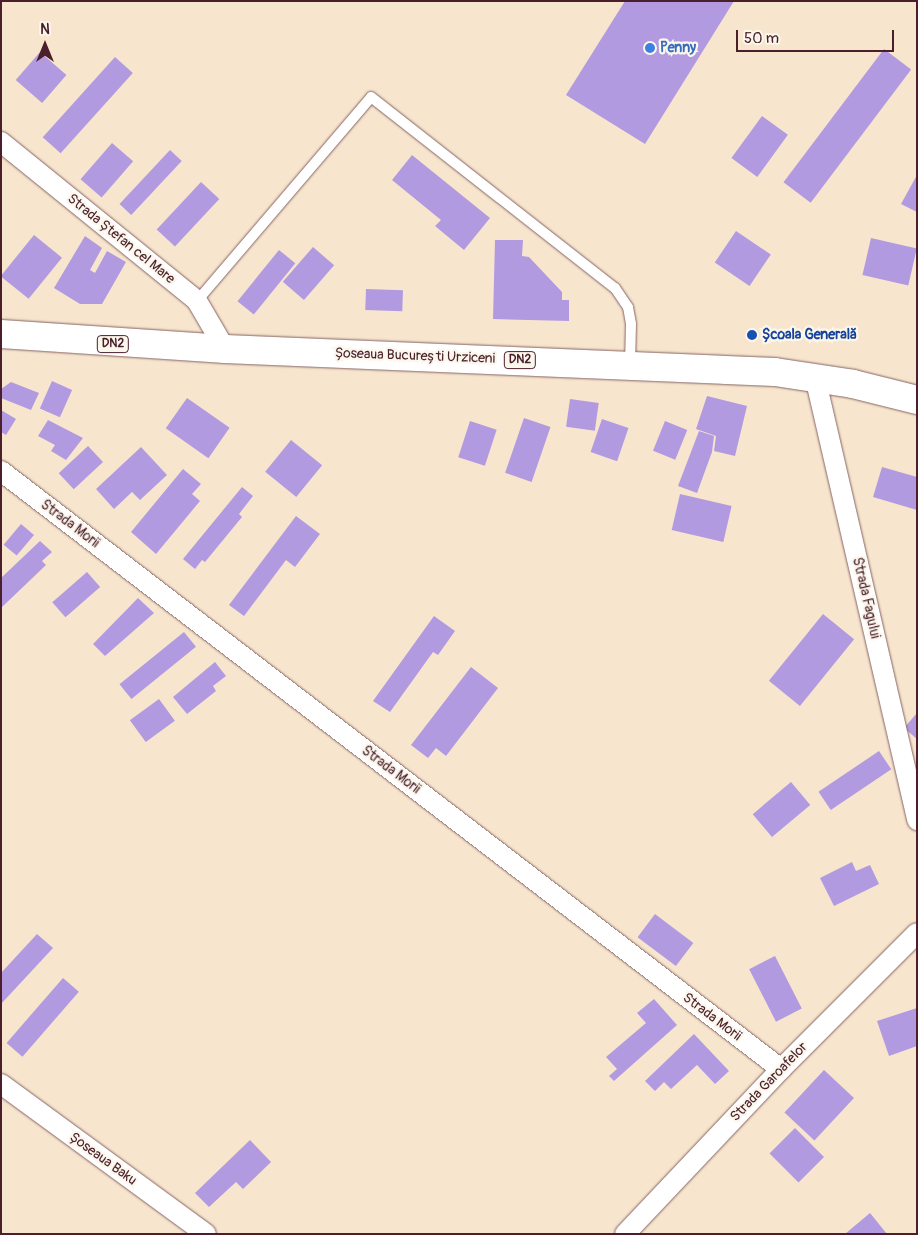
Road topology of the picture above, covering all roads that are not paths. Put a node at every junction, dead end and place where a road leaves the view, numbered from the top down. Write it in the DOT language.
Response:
graph roads {
  1 [pos="1,142"];
  2 [pos="197,301"];
  3 [pos="1,334"];
  4 [pos="225,349"];
  5 [pos="630,364"];
  6 [pos="815,377"];
  7 [pos="917,400"];
  8 [pos="1,471"];
  9 [pos="912,783"];
  10 [pos="917,820"];
  11 [pos="917,933"];
  12 [pos="781,1069"];
  13 [pos="1,1084"];
  14 [pos="206,1234"];
  15 [pos="625,1234"];
  1 -- 2 [label="street, Strada Ștefan cel Mare"];
  2 -- 4 [label="street, Strada Ștefan cel Mare"];
  2 -- 5 [label="lane"];
  3 -- 4 [label="highway, Șoseaua București Urziceni / DN2"];
  4 -- 5 [label="highway, Șoseaua București Urziceni / DN2"];
  5 -- 6 [label="highway, Șoseaua București Urziceni / DN2"];
  6 -- 7 [label="highway, Șoseaua București Urziceni / DN2"];
  6 -- 9 [label="street, Strada Fagului"];
  8 -- 12 [label="street, Strada Morii"];
  9 -- 10 [label="street, Strada Fagului"];
  11 -- 12 [label="street, Strada Garoafelor"];
  12 -- 15 [label="street, Strada Garoafelor"];
  13 -- 14 [label="street, Șoseaua Baku"];
}
